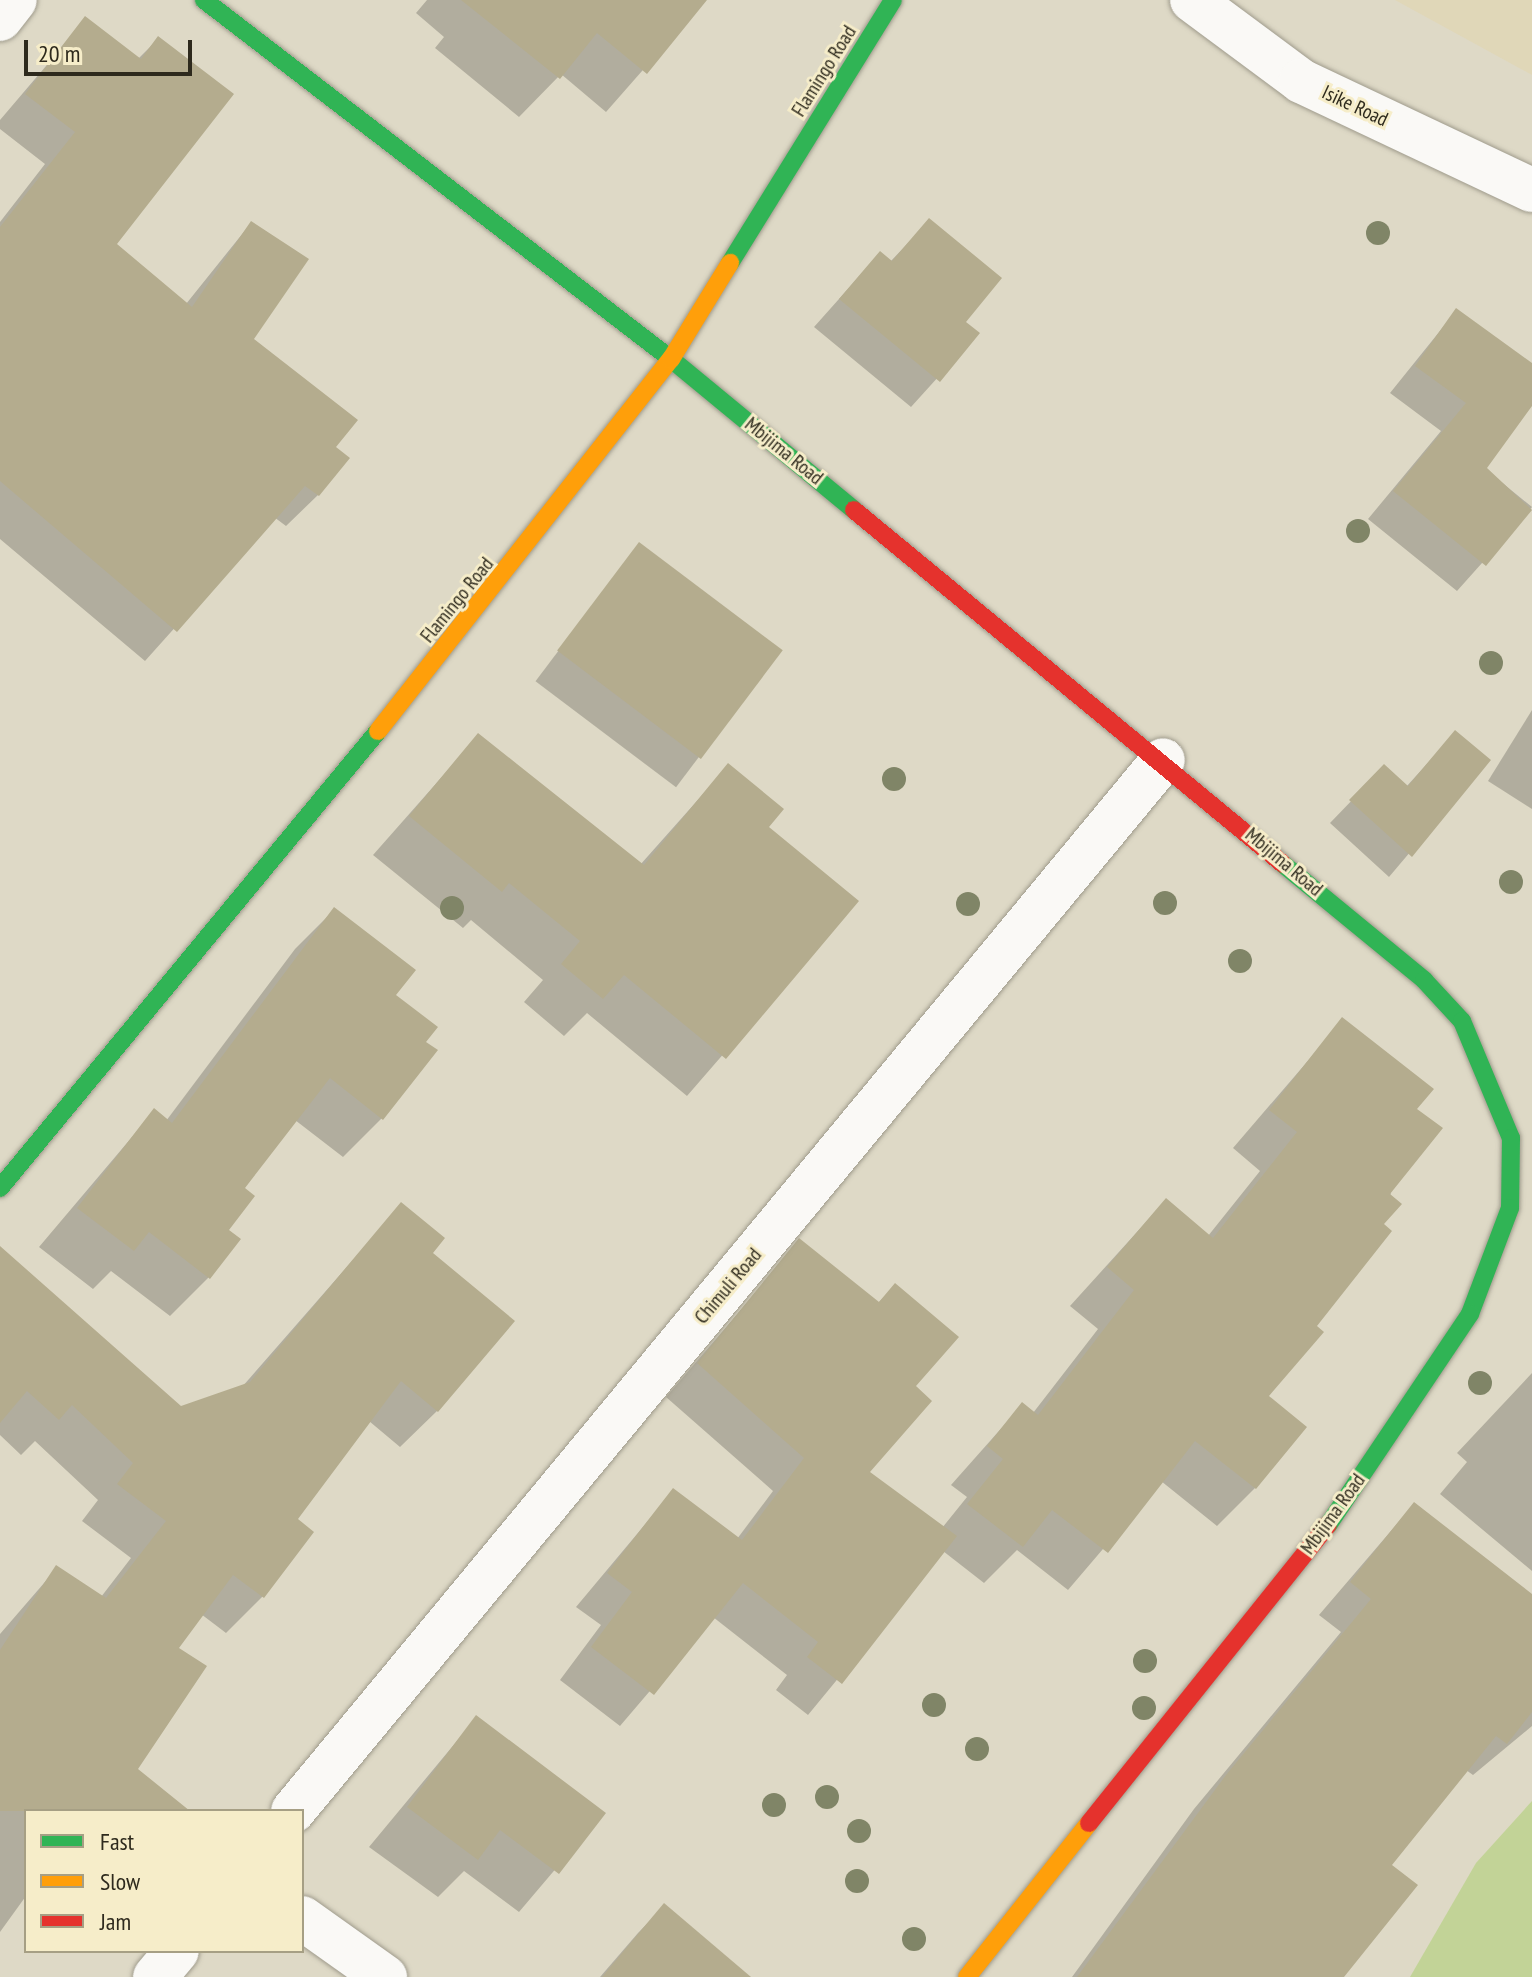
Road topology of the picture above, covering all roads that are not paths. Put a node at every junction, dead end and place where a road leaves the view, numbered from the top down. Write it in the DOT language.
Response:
graph roads {
  1 [pos="15,0"];
  2 [pos="204,0"];
  3 [pos="893,0"];
  4 [pos="1192,0"];
  5 [pos="0,19"];
  6 [pos="1532,190"];
  7 [pos="671,359"];
  8 [pos="1163,760"];
  9 [pos="0,1188"];
  10 [pos="295,1809"];
  11 [pos="304,1919"];
  12 [pos="175,1953"];
  13 [pos="155,1977"];
  14 [pos="385,1977"];
  15 [pos="967,1977"];
  1 -- 5 [label="street"];
  2 -- 7 [label="street, Mbijima Road"];
  3 -- 7 [label="street, Flamingo Road"];
  4 -- 6 [label="street, Isike Road"];
  7 -- 8 [label="street, Mbijima Road"];
  7 -- 9 [label="street, Flamingo Road"];
  8 -- 10 [label="street, Chimuli Road"];
  8 -- 15 [label="street, Mbijima Road"];
  11 -- 14 [label="street"];
  12 -- 13 [label="street"];
}
